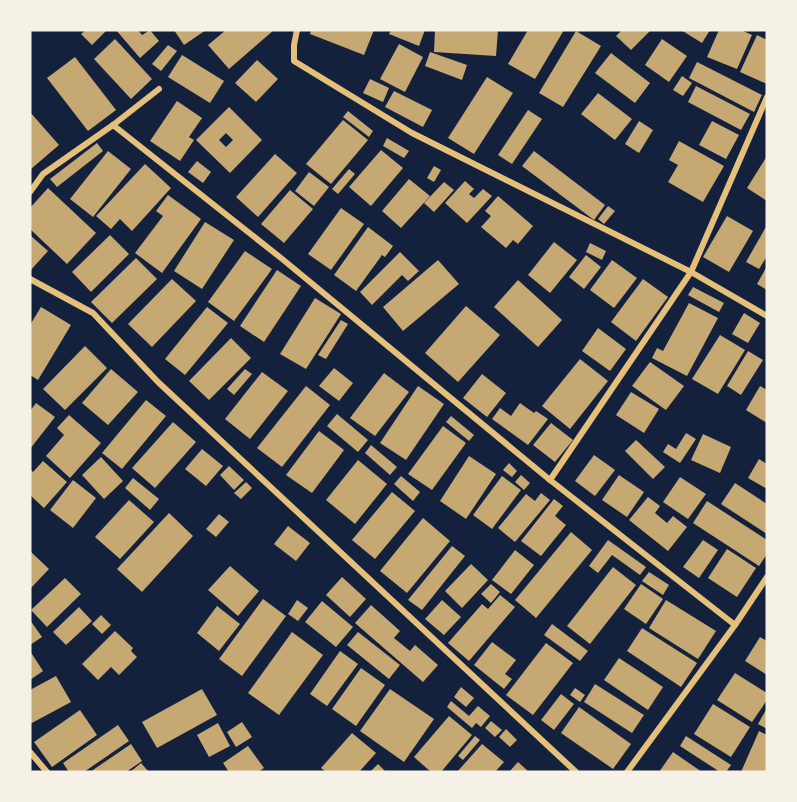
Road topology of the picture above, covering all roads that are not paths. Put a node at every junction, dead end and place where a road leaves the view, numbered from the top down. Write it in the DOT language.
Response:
graph roads {
  1 [pos="297,30"];
  2 [pos="159,89"];
  3 [pos="767,97"];
  4 [pos="113,125"];
  5 [pos="30,192"];
  6 [pos="691,272"];
  7 [pos="30,279"];
  8 [pos="767,316"];
  9 [pos="550,480"];
  10 [pos="767,577"];
  11 [pos="735,625"];
  12 [pos="30,752"];
  13 [pos="47,772"];
  14 [pos="576,772"];
  15 [pos="627,772"];
  1 -- 6 [label="street"];
  2 -- 4 [label="street"];
  3 -- 6 [label="street"];
  4 -- 5 [label="street"];
  4 -- 9 [label="street"];
  6 -- 8 [label="street"];
  6 -- 9 [label="street"];
  7 -- 14 [label="street"];
  9 -- 11 [label="street"];
  10 -- 11 [label="street"];
  11 -- 15 [label="street"];
  12 -- 13 [label="street"];
}
